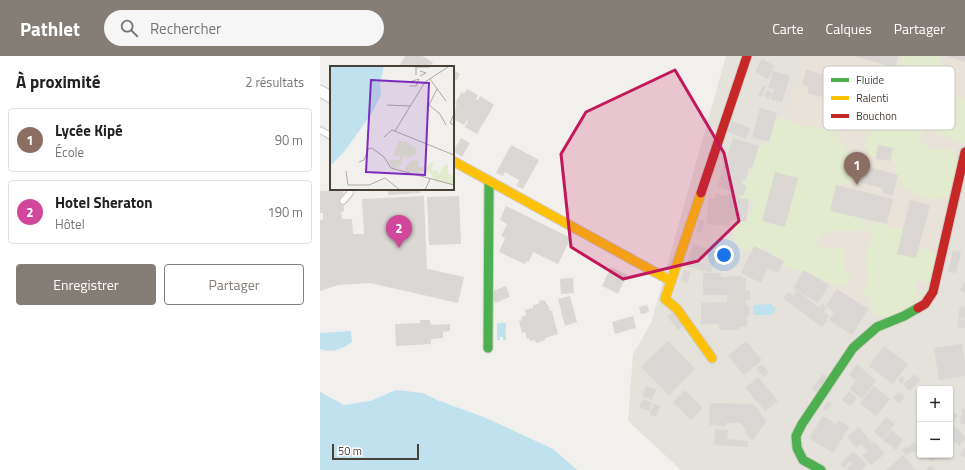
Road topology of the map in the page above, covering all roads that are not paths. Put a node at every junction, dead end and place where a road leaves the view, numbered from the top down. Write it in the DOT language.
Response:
graph roads {
  1 [pos="747,56"];
  2 [pos="320,91"];
  3 [pos="330,96"];
  4 [pos="320,130"];
  5 [pos="330,135"];
  6 [pos="965,152"];
  7 [pos="454,162"];
  8 [pos="490,181"];
  9 [pos="350,190"];
  10 [pos="343,201"];
  11 [pos="671,281"];
  12 [pos="488,348"];
  13 [pos="712,358"];
  14 [pos="821,470"];
  1 -- 11 [label="street"];
  2 -- 3 [label="street"];
  4 -- 5 [label="lane"];
  6 -- 14 [label="street"];
  7 -- 8 [label="street"];
  8 -- 11 [label="street"];
  8 -- 12 [label="street"];
  9 -- 10 [label="lane"];
  11 -- 13 [label="street"];
}
